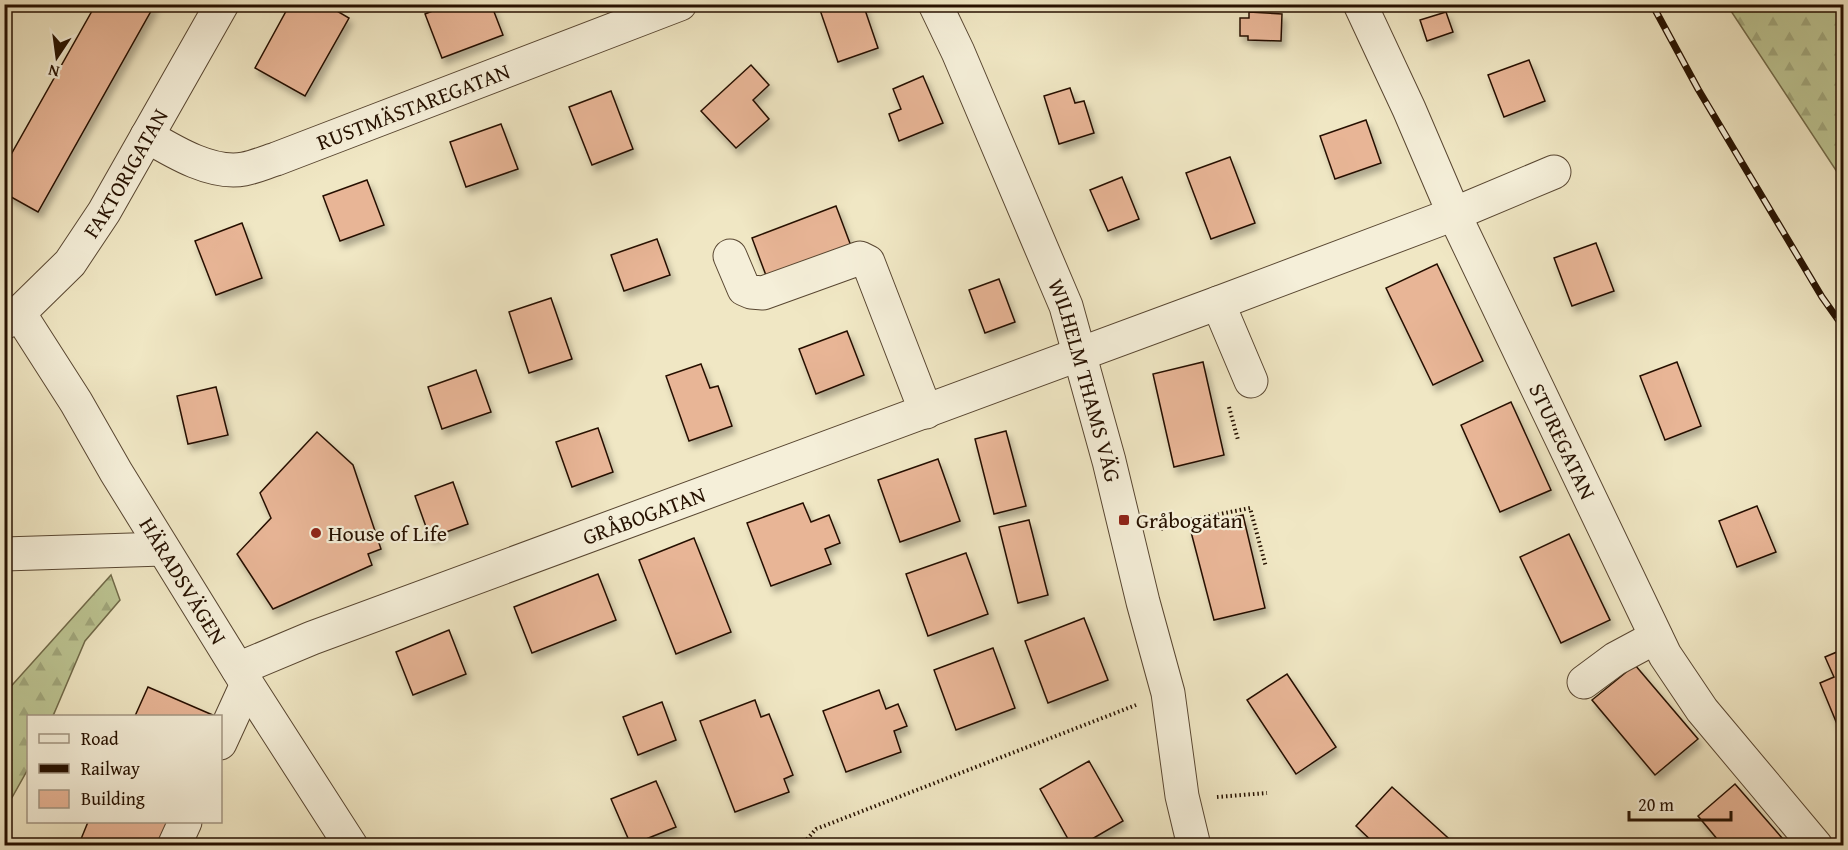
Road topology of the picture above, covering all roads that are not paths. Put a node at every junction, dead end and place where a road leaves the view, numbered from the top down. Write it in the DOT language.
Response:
graph roads {
  1 [pos="222,4"];
  2 [pos="680,4"];
  3 [pos="935,4"];
  4 [pos="1360,4"];
  5 [pos="147,136"];
  6 [pos="1554,172"];
  7 [pos="1454,214"];
  8 [pos="730,256"];
  9 [pos="1218,303"];
  10 [pos="12,318"];
  11 [pos="1079,354"];
  12 [pos="1251,381"];
  13 [pos="926,412"];
  14 [pos="163,549"];
  15 [pos="4,554"];
  16 [pos="1656,637"];
  17 [pos="243,677"];
  18 [pos="1584,682"];
  19 [pos="222,737"];
  20 [pos="185,823"];
  21 [pos="174,846"];
  22 [pos="351,846"];
  23 [pos="1194,846"];
  24 [pos="1816,846"];
  1 -- 5 [label="street, FAKTORIGATAN"];
  2 -- 5 [label="street, RUSTMÄSTAREGATAN"];
  3 -- 11 [label="street, WILHELM THAMS VÄG"];
  4 -- 7 [label="street, STUREGATAN"];
  5 -- 10 [label="street, FAKTORIGATAN"];
  6 -- 7 [label="street, GRÅBOGATAN"];
  7 -- 9 [label="street, GRÅBOGATAN"];
  7 -- 16 [label="street, STUREGATAN"];
  8 -- 13 [label="street"];
  9 -- 11 [label="street, GRÅBOGATAN"];
  9 -- 12 [label="street"];
  10 -- 14 [label="street, HÄRADSVÄGEN"];
  11 -- 13 [label="street, GRÅBOGATAN"];
  11 -- 23 [label="street, WILHELM THAMS VÄG"];
  13 -- 17 [label="street, GRÅBOGATAN"];
  14 -- 15 [label="street"];
  14 -- 17 [label="street, HÄRADSVÄGEN"];
  16 -- 18 [label="street"];
  16 -- 24 [label="street, STUREGATAN"];
  17 -- 19 [label="street"];
  17 -- 22 [label="street, HÄRADSVÄGEN"];
  20 -- 21 [label="street"];
}
